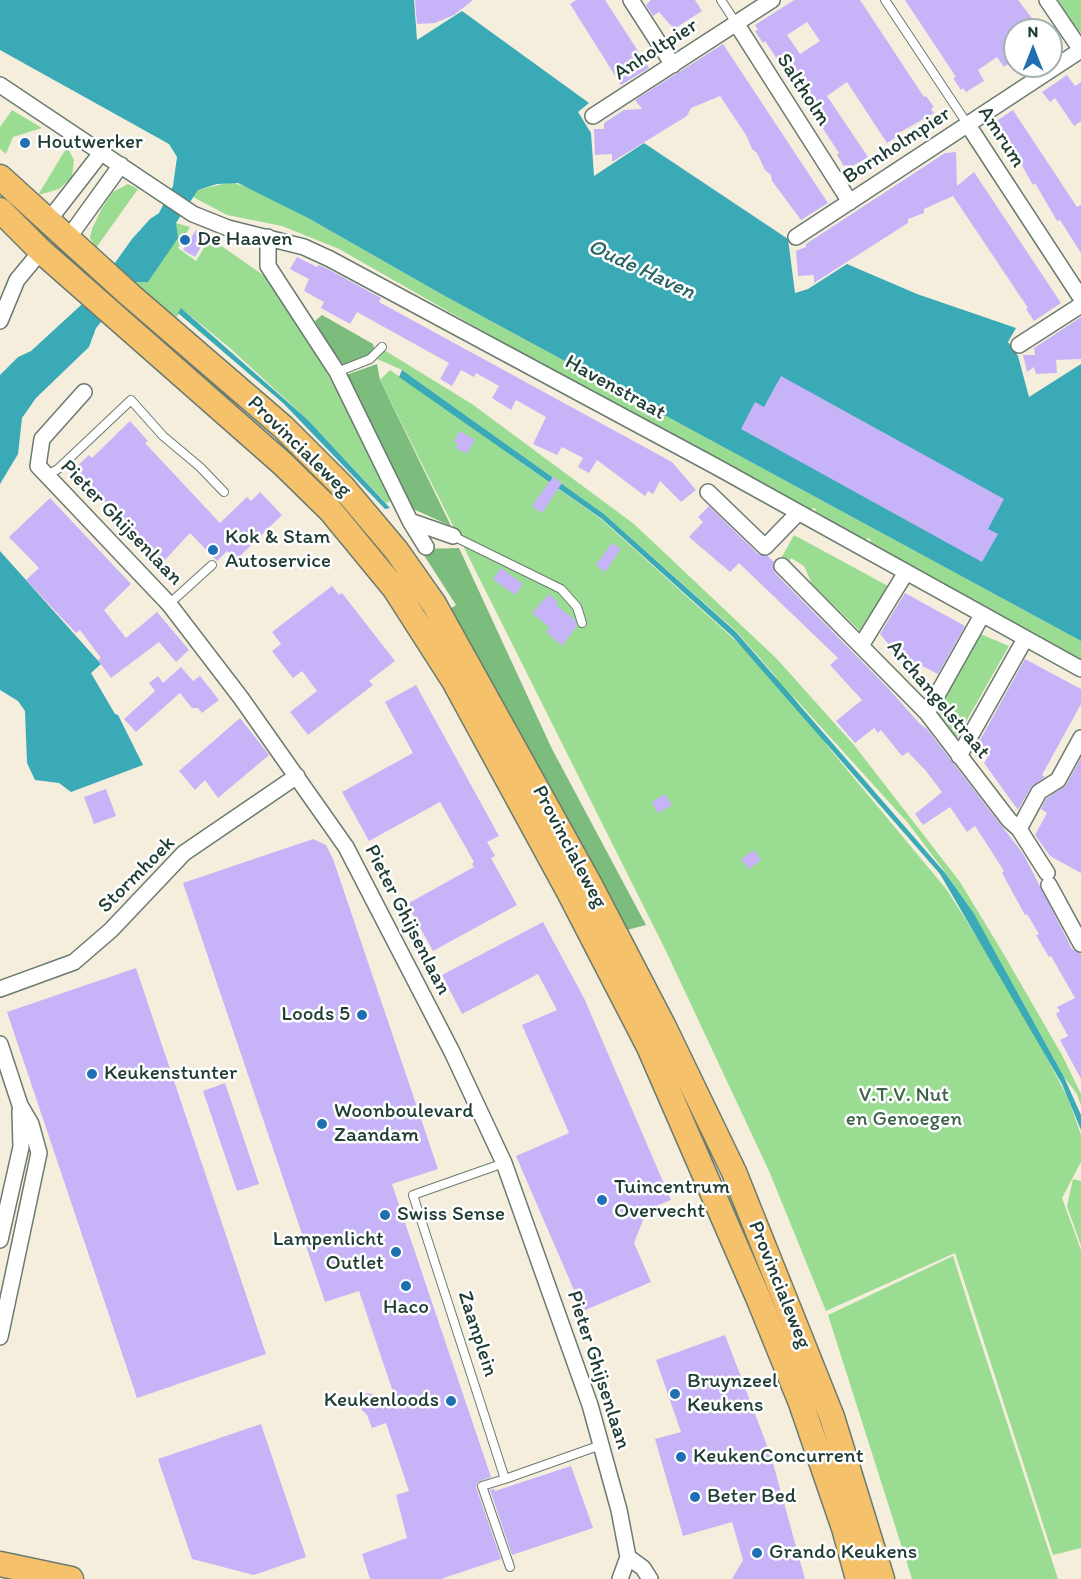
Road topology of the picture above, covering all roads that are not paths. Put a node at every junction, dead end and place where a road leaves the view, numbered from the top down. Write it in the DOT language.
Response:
graph roads {
  1 [pos="631,0"];
  2 [pos="721,0"];
  3 [pos="772,0"];
  4 [pos="885,0"];
  5 [pos="1047,0"];
  6 [pos="736,23"];
  7 [pos="1081,50"];
  8 [pos="672,65"];
  9 [pos="0,85"];
  10 [pos="593,116"];
  11 [pos="968,125"];
  12 [pos="101,153"];
  13 [pos="121,165"];
  14 [pos="0,177"];
  15 [pos="850,202"];
  16 [pos="0,210"];
  17 [pos="49,220"];
  18 [pos="69,237"];
  19 [pos="268,237"];
  20 [pos="796,237"];
  21 [pos="41,251"];
  22 [pos="1081,298"];
  23 [pos="1081,304"];
  24 [pos="0,321"];
  25 [pos="1019,345"];
  26 [pos="382,347"];
  27 [pos="337,372"];
  28 [pos="84,392"];
  29 [pos="47,476"];
  30 [pos="224,492"];
  31 [pos="708,492"];
  32 [pos="798,513"];
  33 [pos="410,521"];
  34 [pos="453,536"];
  35 [pos="426,547"];
  36 [pos="212,565"];
  37 [pos="782,566"];
  38 [pos="905,574"];
  39 [pos="170,604"];
  40 [pos="981,616"];
  41 [pos="582,623"];
  42 [pos="1024,639"];
  43 [pos="862,644"];
  44 [pos="1081,669"];
  45 [pos="927,713"];
  46 [pos="1081,738"];
  47 [pos="959,756"];
  48 [pos="297,776"];
  49 [pos="1019,829"];
  50 [pos="1081,942"];
  51 [pos="0,989"];
  52 [pos="0,1044"];
  53 [pos="20,1105"];
  54 [pos="504,1163"];
  55 [pos="0,1240"];
  56 [pos="0,1337"];
  57 [pos="601,1445"];
  58 [pos="505,1479"];
  59 [pos="628,1557"];
  60 [pos="0,1564"];
  61 [pos="510,1567"];
  62 [pos="71,1579"];
  63 [pos="620,1579"];
  64 [pos="650,1579"];
  65 [pos="858,1579"];
  66 [pos="882,1579"];
  1 -- 8 [label="street"];
  2 -- 6 [label="lane, Saltholm"];
  3 -- 6 [label="street, Anholtpier"];
  4 -- 11 [label="lane, Amrum"];
  5 -- 7 [label="street"];
  6 -- 8 [label="street, Anholtpier"];
  6 -- 15 [label="street, Saltholm"];
  7 -- 11 [label="street, Bornholmpier"];
  8 -- 10 [label="street, Anholtpier"];
  9 -- 12 [label="street, Havenstraat"];
  11 -- 15 [label="street, Bornholmpier"];
  11 -- 22 [label="street, Amrum"];
  12 -- 13 [label="street, Havenstraat"];
  12 -- 17 [label="street"];
  13 -- 18 [label="street"];
  13 -- 19 [label="street, Havenstraat"];
  14 -- 17 [label="main road, Provincialeweg"];
  15 -- 20 [label="street, Bornholmpier"];
  16 -- 21 [label="main road, Provincialeweg"];
  17 -- 18 [label="main road, Provincialeweg"];
  17 -- 21 [label="main road"];
  18 -- 21 [label="main road"];
  18 -- 66 [label="main road, Provincialeweg"];
  19 -- 27 [label="street"];
  19 -- 32 [label="street, Havenstraat"];
  21 -- 24 [label="street"];
  21 -- 65 [label="main road, Provincialeweg"];
  23 -- 25 [label="street"];
  26 -- 27 [label="lane"];
  27 -- 33 [label="street"];
  28 -- 29 [label="street, Pieter Ghijsenlaan"];
  29 -- 30 [label="lane"];
  29 -- 39 [label="street, Pieter Ghijsenlaan"];
  31 -- 32 [label="street"];
  32 -- 38 [label="street, Havenstraat"];
  33 -- 34 [label="street"];
  33 -- 35 [label="street"];
  34 -- 41 [label="lane"];
  36 -- 39 [label="lane"];
  37 -- 43 [label="street, Archangelstraat"];
  38 -- 40 [label="street, Havenstraat"];
  38 -- 43 [label="street"];
  39 -- 48 [label="street, Pieter Ghijsenlaan"];
  40 -- 42 [label="street, Havenstraat"];
  40 -- 45 [label="street"];
  42 -- 44 [label="street, Havenstraat"];
  42 -- 47 [label="street"];
  43 -- 45 [label="street, Archangelstraat"];
  45 -- 47 [label="street, Archangelstraat"];
  46 -- 49 [label="street"];
  47 -- 49 [label="street, Archangelstraat"];
  48 -- 51 [label="street, Stormhoek"];
  48 -- 54 [label="street, Pieter Ghijsenlaan"];
  49 -- 50 [label="street, Archangelstraat"];
  52 -- 53 [label="street"];
  53 -- 55 [label="street"];
  53 -- 56 [label="street"];
  54 -- 57 [label="street, Pieter Ghijsenlaan"];
  54 -- 58 [label="lane, Zaanplein"];
  57 -- 58 [label="lane"];
  57 -- 59 [label="street, Pieter Ghijsenlaan"];
  58 -- 61 [label="lane"];
  59 -- 63 [label="street"];
  59 -- 64 [label="street"];
  60 -- 62 [label="main road"];
}
